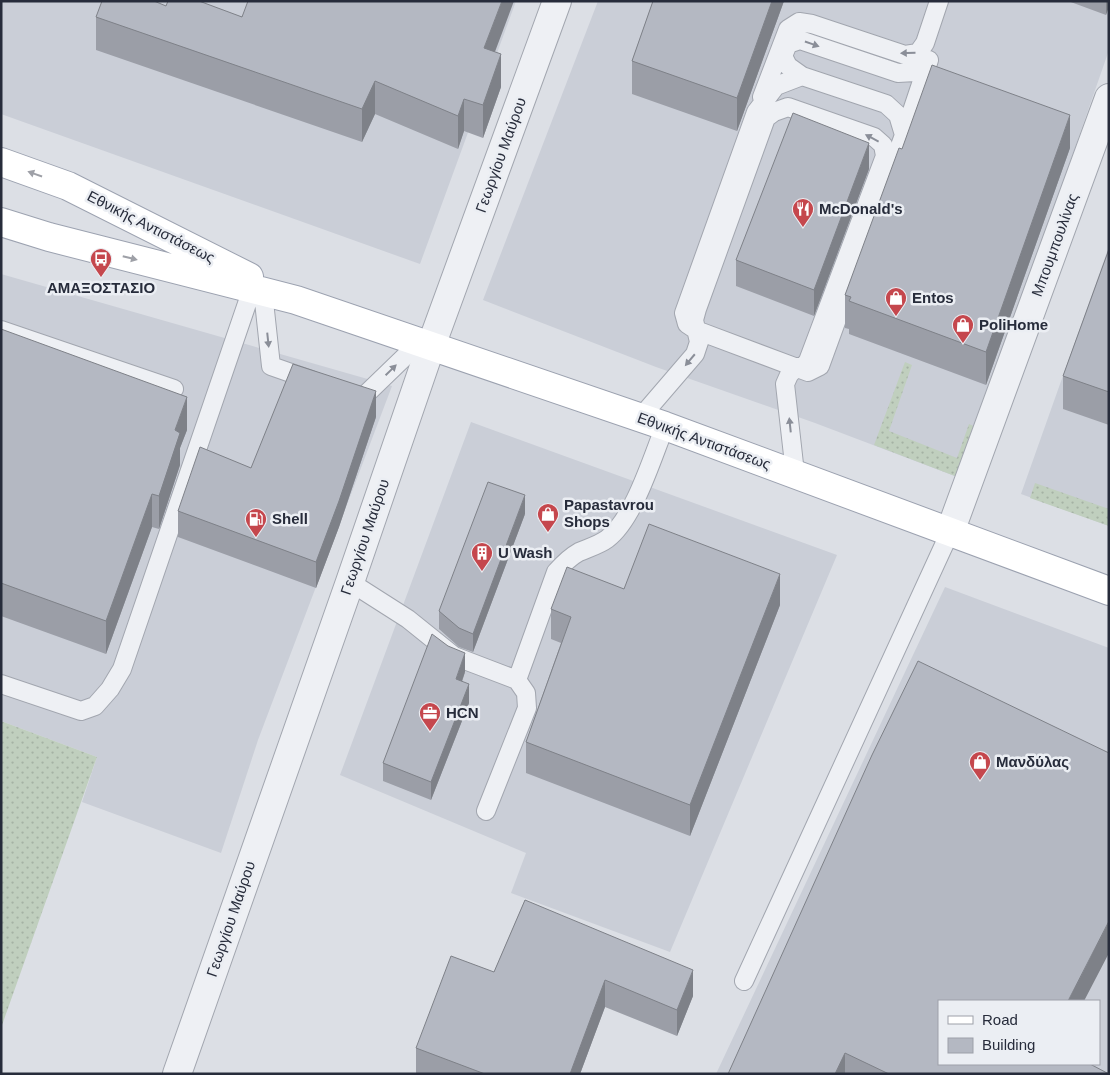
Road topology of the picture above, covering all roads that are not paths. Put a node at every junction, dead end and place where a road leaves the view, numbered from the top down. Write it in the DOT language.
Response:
graph roads {
  1 [pos="558,1"];
  2 [pos="939,1"];
  3 [pos="950,1"];
  4 [pos="928,63"];
  5 [pos="802,76"];
  6 [pos="1109,98"];
  7 [pos="756,112"];
  8 [pos="904,135"];
  9 [pos="1,162"];
  10 [pos="1,222"];
  11 [pos="258,290"];
  12 [pos="296,300"];
  13 [pos="1,330"];
  14 [pos="696,330"];
  15 [pos="426,344"];
  16 [pos="796,367"];
  17 [pos="174,388"];
  18 [pos="652,422"];
  19 [pos="795,474"];
  20 [pos="950,532"];
  21 [pos="350,582"];
  22 [pos="1109,591"];
  23 [pos="517,680"];
  24 [pos="1,684"];
  25 [pos="486,811"];
  26 [pos="744,981"];
  27 [pos="177,1074"];
  1 -- 15 [label="street, Γεωργίου Μαύρου"];
  2 -- 7 [label="lane, one-way"];
  3 -- 4 [label="lane"];
  5 -- 4 [label="lane, one-way"];
  4 -- 8 [label="lane"];
  5 -- 7 [label="lane"];
  5 -- 8 [label="lane"];
  6 -- 20 [label="street, Μπουμπουλίνας"];
  7 -- 14 [label="lane"];
  8 -- 16 [label="lane"];
  12 -- 9 [label="main road, Εθνικής Αντιστάσεως, one-way"];
  10 -- 11 [label="main road, Εθνικής Αντιστάσεως, one-way"];
  11 -- 12 [label="main road, Εθνικής Αντιστάσεως"];
  11 -- 15 [label="lane, one-way"];
  11 -- 24 [label="lane"];
  12 -- 15 [label="main road, Εθνικής Αντιστάσεως"];
  13 -- 17 [label="lane"];
  14 -- 16 [label="lane"];
  16 -- 14 [label="lane, one-way"];
  14 -- 18 [label="lane, one-way"];
  15 -- 18 [label="main road, Εθνικής Αντιστάσεως"];
  15 -- 21 [label="street, Γεωργίου Μαύρου"];
  19 -- 16 [label="lane, one-way"];
  18 -- 19 [label="main road, Εθνικής Αντιστάσεως"];
  18 -- 23 [label="lane"];
  19 -- 20 [label="main road, Εθνικής Αντιστάσεως"];
  20 -- 22 [label="main road, Εθνικής Αντιστάσεως"];
  20 -- 26 [label="lane"];
  21 -- 23 [label="lane"];
  21 -- 27 [label="street, Γεωργίου Μαύρου"];
  23 -- 25 [label="lane"];
}
